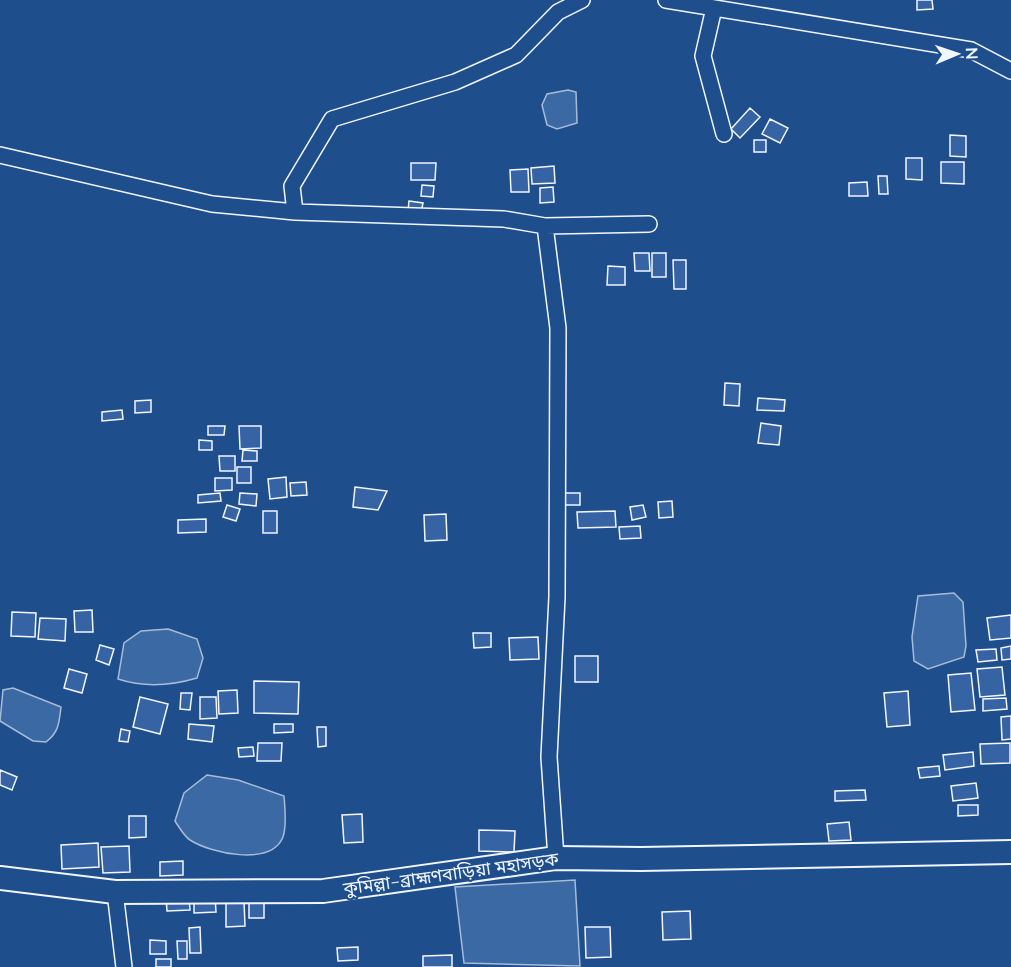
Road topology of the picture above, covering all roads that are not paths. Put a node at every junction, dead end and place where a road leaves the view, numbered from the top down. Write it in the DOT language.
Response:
graph roads {
  1 [pos="582,0"];
  2 [pos="666,0"];
  3 [pos="714,8"];
  4 [pos="1011,71"];
  5 [pos="724,134"];
  6 [pos="0,155"];
  7 [pos="295,212"];
  8 [pos="649,224"];
  9 [pos="545,226"];
  10 [pos="1011,852"];
  11 [pos="556,858"];
  12 [pos="0,878"];
  13 [pos="115,892"];
  14 [pos="124,967"];
  1 -- 7 [label="street"];
  2 -- 3 [label="street"];
  3 -- 4 [label="street"];
  3 -- 5 [label="street"];
  6 -- 7 [label="street"];
  7 -- 9 [label="street"];
  8 -- 9 [label="street"];
  9 -- 11 [label="street"];
  10 -- 11 [label="highway, কুমিল্লা–ব্রাহ্মণবাড়িয়া মহাসড়ক"];
  11 -- 13 [label="highway, কুমিল্লা–ব্রাহ্মণবাড়িয়া মহাসড়ক"];
  12 -- 13 [label="highway, কুমিল্লা–ব্রাহ্মণবাড়িয়া মহাসড়ক"];
  13 -- 14 [label="street"];
}
